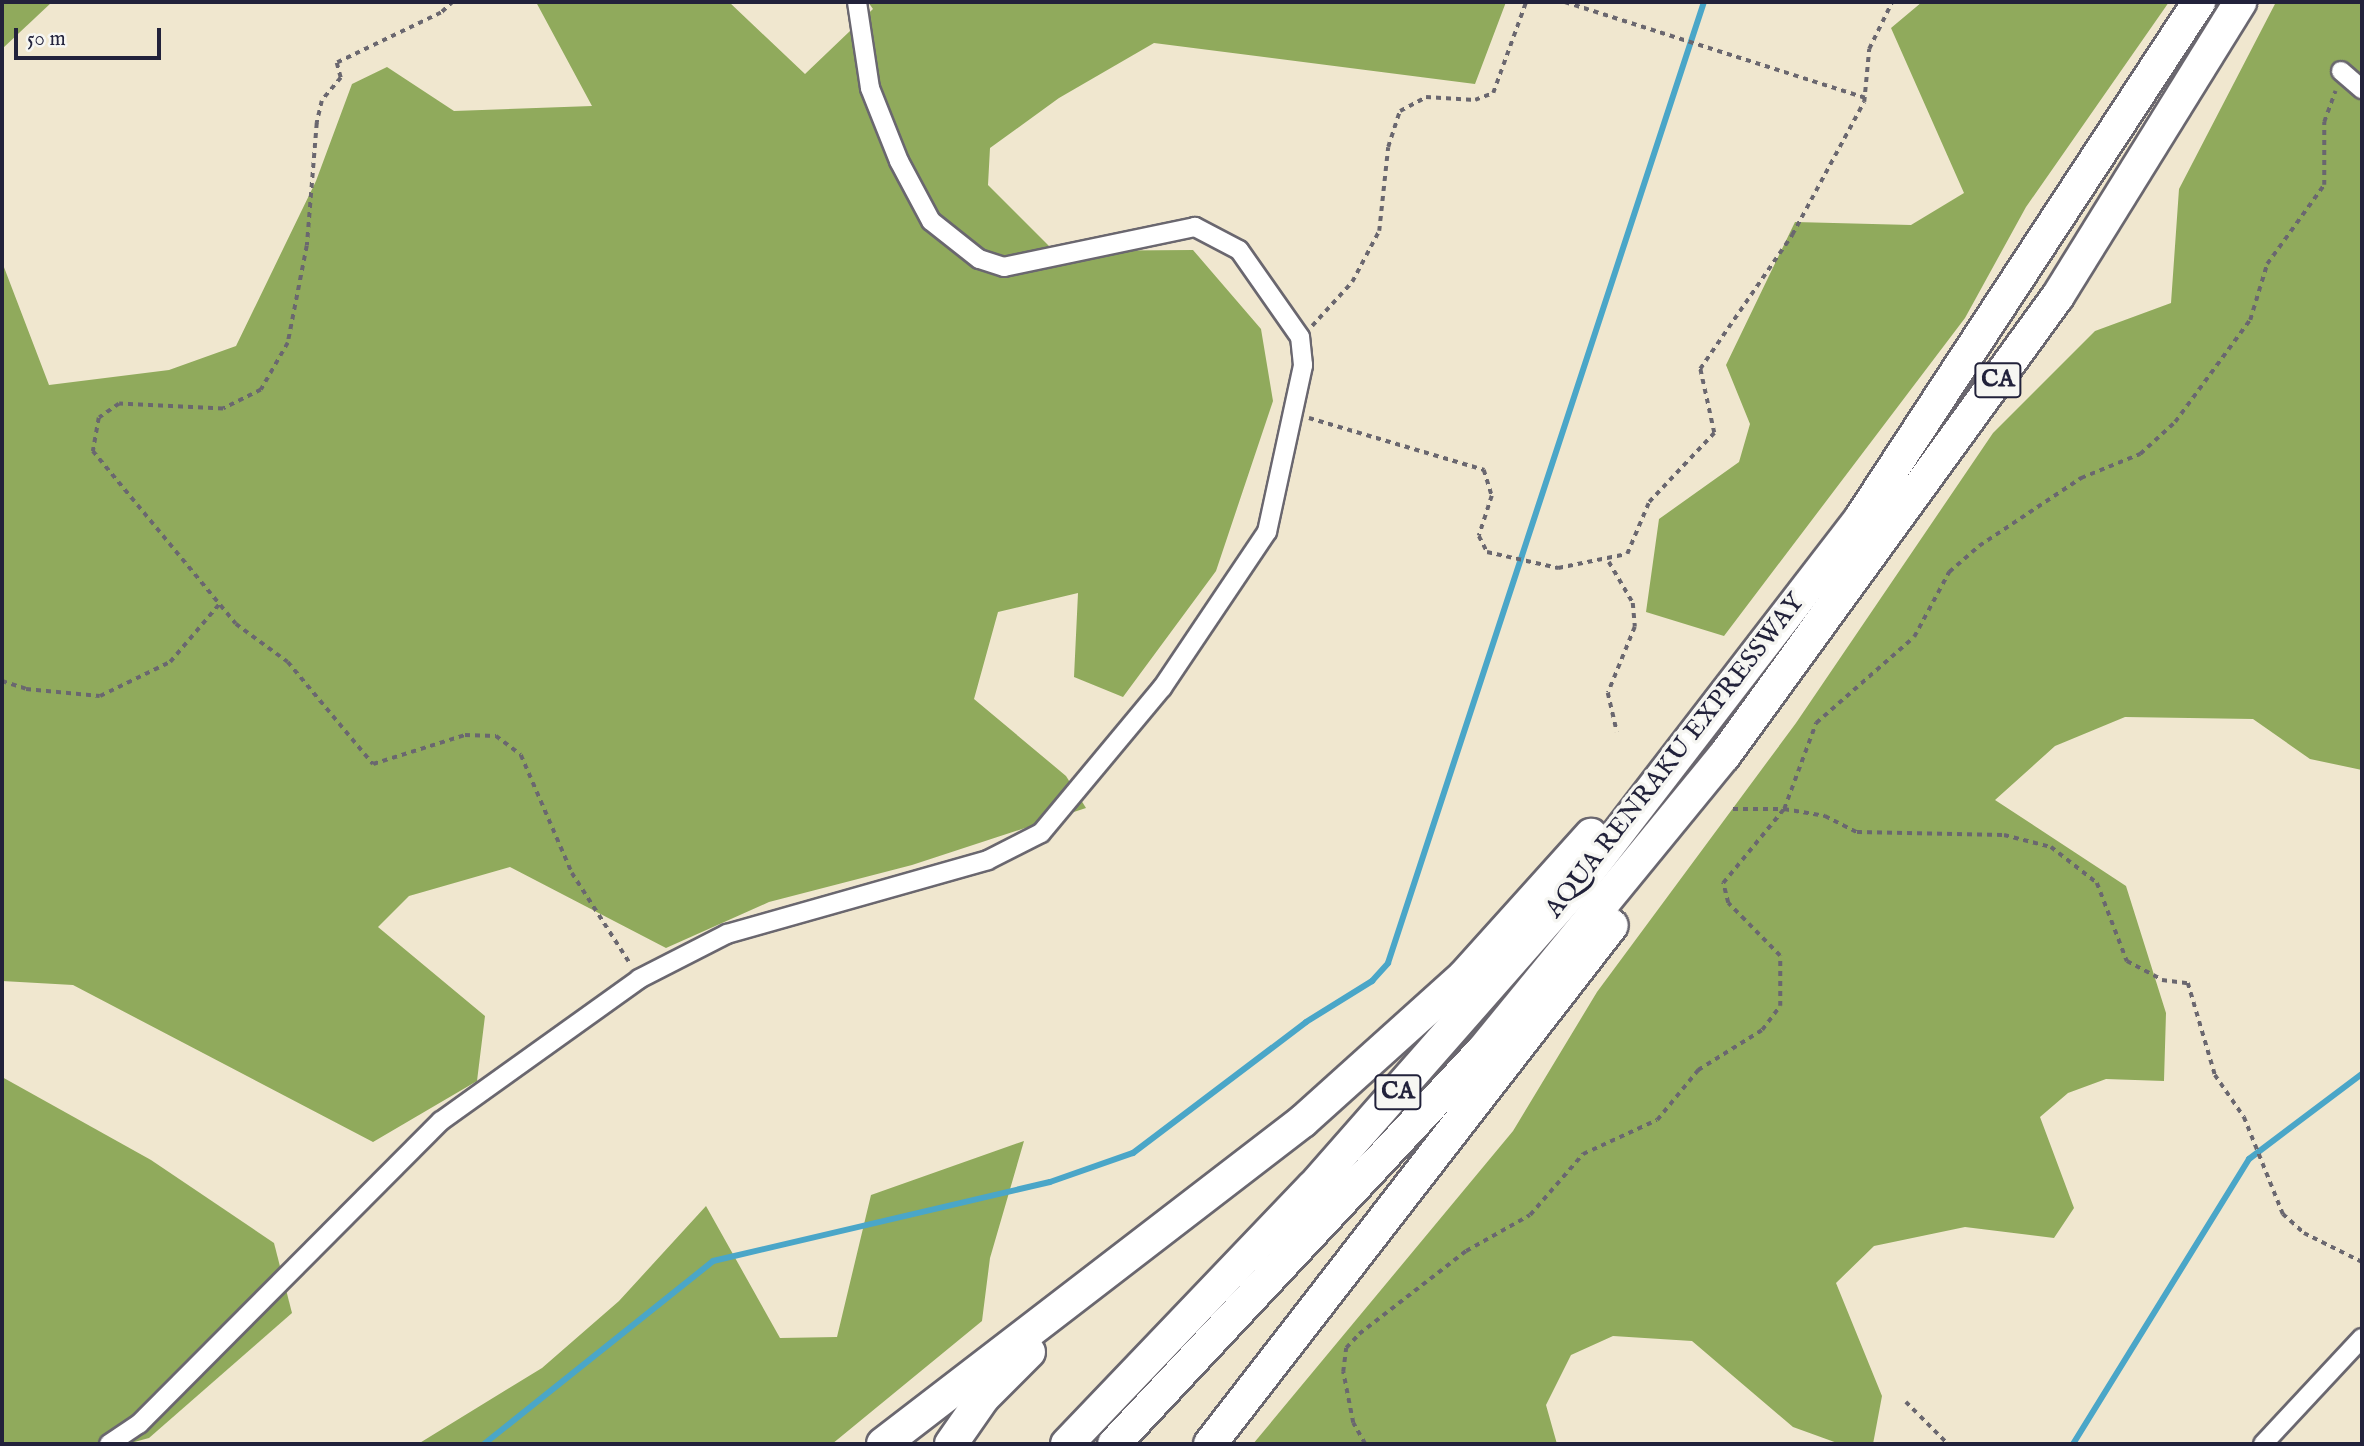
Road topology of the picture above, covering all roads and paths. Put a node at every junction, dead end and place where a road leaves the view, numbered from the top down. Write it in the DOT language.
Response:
graph roads {
  1 [pos="453,2"];
  2 [pos="857,2"];
  3 [pos="1526,2"];
  4 [pos="1565,2"];
  5 [pos="1892,2"];
  6 [pos="2199,2"];
  7 [pos="2240,2"];
  8 [pos="2342,71"];
  9 [pos="2362,89"];
  10 [pos="1865,98"];
  11 [pos="1300,337"];
  12 [pos="1294,414"];
  13 [pos="1862,516"];
  14 [pos="1883,542"];
  15 [pos="1609,562"];
  16 [pos="221,602"];
  17 [pos="2,681"];
  18 [pos="1617,732"];
  19 [pos="1733,809"];
  20 [pos="1784,809"];
  21 [pos="639,979"];
  22 [pos="1127,1255"];
  23 [pos="2362,1262"];
  24 [pos="2362,1338"];
  25 [pos="1245,1394"];
  26 [pos="1906,1402"];
  27 [pos="109,1444"];
  28 [pos="883,1444"];
  29 [pos="951,1444"];
  30 [pos="1067,1444"];
  31 [pos="1114,1444"];
  32 [pos="1193,1444"];
  33 [pos="1210,1444"];
  34 [pos="1365,1444"];
  35 [pos="1948,1444"];
  36 [pos="2263,1444"];
  1 -- 16 [label="path"];
  2 -- 11 [label="street"];
  3 -- 11 [label="path"];
  4 -- 10 [label="path"];
  5 -- 10 [label="path"];
  6 -- 13 [label="highway, AQUA RENRAKU EXPRESSWAY / CA"];
  7 -- 14 [label="highway, AQUA RENRAKU EXPRESSWAY / CA"];
  8 -- 9 [label="street"];
  8 -- 20 [label="path"];
  10 -- 15 [label="path"];
  11 -- 12 [label="street"];
  12 -- 15 [label="path"];
  12 -- 21 [label="street"];
  13 -- 22 [label="highway"];
  13 -- 30 [label="highway, AQUA RENRAKU EXPRESSWAY / CA"];
  14 -- 25 [label="highway"];
  14 -- 31 [label="highway, AQUA RENRAKU EXPRESSWAY / CA"];
  15 -- 18 [label="path"];
  16 -- 17 [label="path"];
  16 -- 21 [label="path"];
  19 -- 20 [label="path"];
  20 -- 23 [label="path"];
  20 -- 34 [label="path"];
  21 -- 27 [label="street"];
  22 -- 28 [label="highway"];
  22 -- 29 [label="highway"];
  24 -- 36 [label="street"];
  25 -- 32 [label="highway"];
  25 -- 33 [label="highway"];
  26 -- 35 [label="path"];
}
